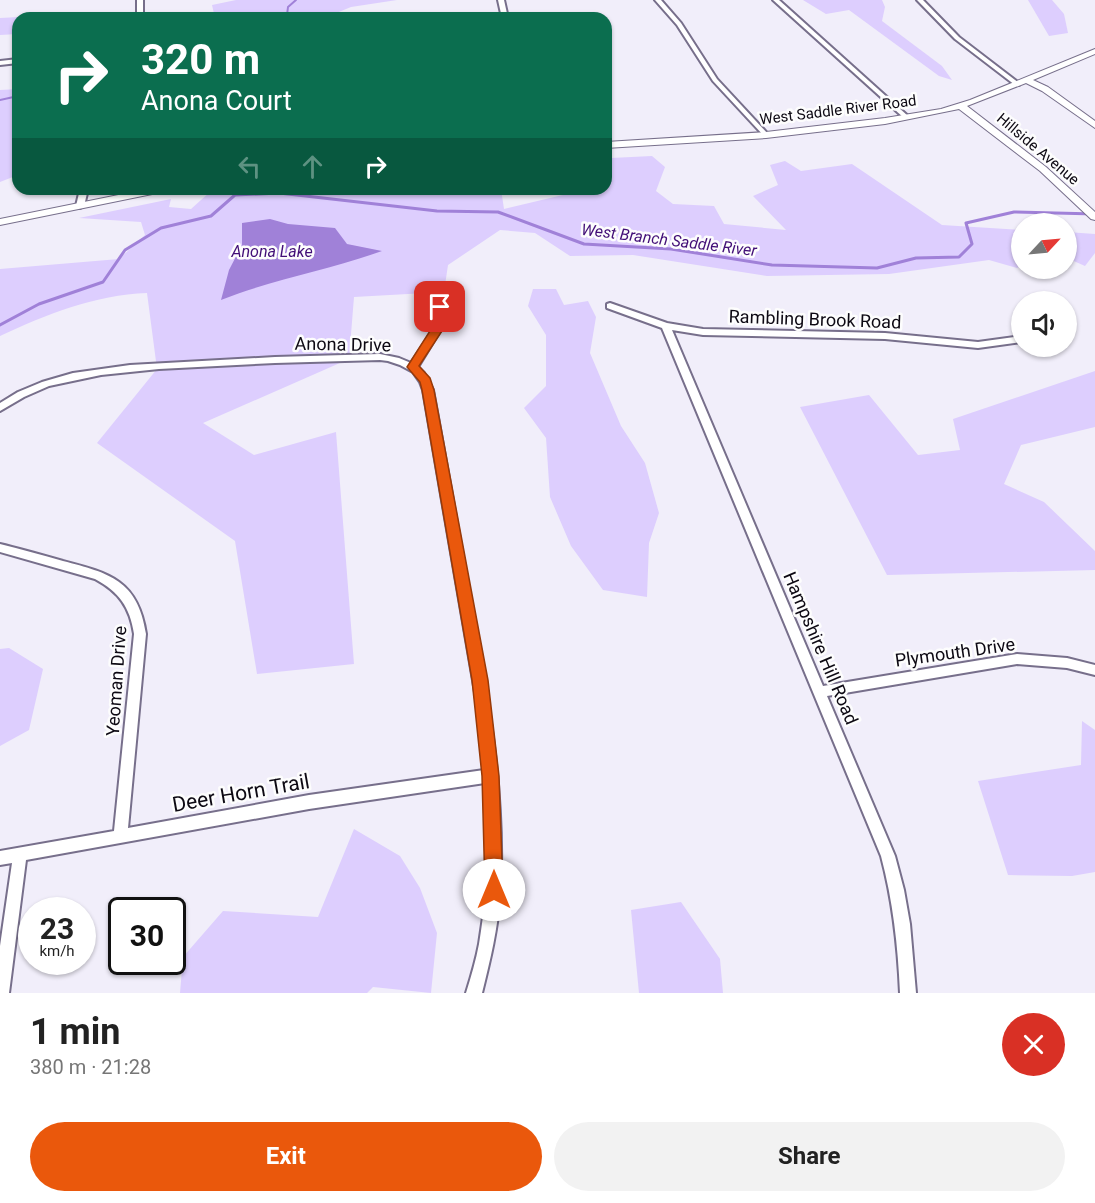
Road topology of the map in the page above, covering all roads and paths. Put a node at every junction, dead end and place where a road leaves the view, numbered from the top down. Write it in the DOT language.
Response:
graph roads {
  1 [pos="658,0"];
  2 [pos="776,0"];
  3 [pos="920,0"];
  4 [pos="1095,51"];
  5 [pos="1022,82"];
  6 [pos="960,106"];
  7 [pos="906,117"];
  8 [pos="1095,125"];
  9 [pos="766,135"];
  10 [pos="612,145"];
  11 [pos="83,195"];
  12 [pos="133,195"];
  13 [pos="80,206"];
  14 [pos="1095,217"];
  15 [pos="0,222"];
  16 [pos="610,306"];
  17 [pos="440,307"];
  18 [pos="666,326"];
  19 [pos="1011,341"];
  20 [pos="413,367"];
  21 [pos="0,408"];
  22 [pos="0,548"];
  23 [pos="1095,670"];
  24 [pos="820,692"];
  25 [pos="490,776"];
  26 [pos="120,836"];
  27 [pos="20,854"];
  28 [pos="0,858"];
  29 [pos="1,993"];
  30 [pos="474,993"];
  31 [pos="908,993"];
  1 -- 9 [label="street"];
  2 -- 7 [label="street"];
  3 -- 5 [label="street"];
  4 -- 5 [label="street, West Saddle River Road"];
  5 -- 6 [label="street, West Saddle River Road"];
  5 -- 8 [label="street"];
  6 -- 7 [label="street, West Saddle River Road"];
  6 -- 14 [label="street, Hillside Avenue"];
  7 -- 9 [label="street, West Saddle River Road"];
  9 -- 10 [label="street, West Saddle River Road"];
  11 -- 13 [label="street"];
  12 -- 13 [label="street"];
  13 -- 15 [label="street"];
  16 -- 18 [label="street, Rambling Brook Road"];
  17 -- 20 [label="street"];
  18 -- 19 [label="street, Rambling Brook Road"];
  18 -- 24 [label="street, Hampshire Hill Road"];
  20 -- 21 [label="street, Anona Drive"];
  20 -- 25 [label="street, Anona Drive"];
  22 -- 26 [label="street, Yeoman Drive"];
  23 -- 24 [label="street, Plymouth Drive"];
  24 -- 31 [label="street, Hampshire Hill Road"];
  25 -- 26 [label="street, Deer Horn Trail"];
  25 -- 30 [label="street, Anona Drive"];
  26 -- 27 [label="street, Deer Horn Trail"];
  27 -- 28 [label="street, Deer Horn Trail"];
  27 -- 29 [label="street"];
}
